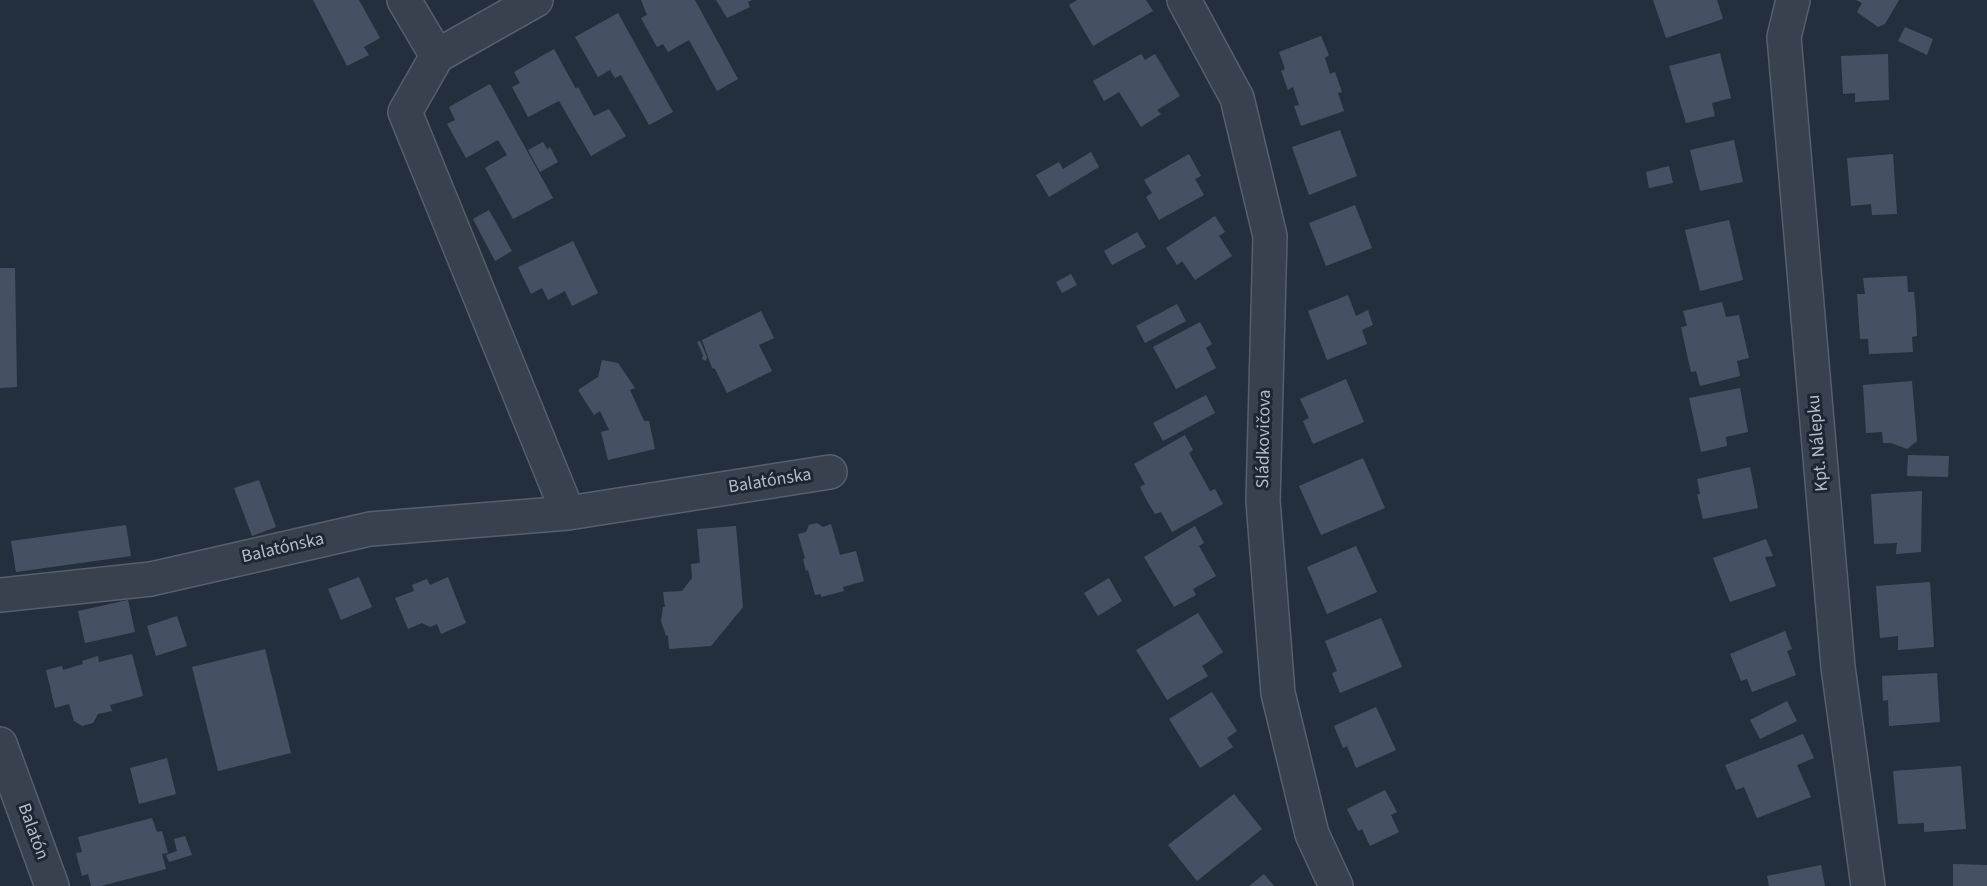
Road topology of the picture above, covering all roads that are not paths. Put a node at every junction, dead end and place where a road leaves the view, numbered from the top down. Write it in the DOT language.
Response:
graph roads {
  1 [pos="404,0"];
  2 [pos="536,0"];
  3 [pos="1184,0"];
  4 [pos="1793,0"];
  5 [pos="437,56"];
  6 [pos="830,472"];
  7 [pos="568,513"];
  8 [pos="0,595"];
  9 [pos="0,744"];
  10 [pos="52,886"];
  11 [pos="1336,886"];
  12 [pos="1868,886"];
  1 -- 5 [label="street"];
  2 -- 5 [label="street"];
  3 -- 11 [label="street, Sládkovičova"];
  4 -- 12 [label="street, Kpt. Nálepku"];
  5 -- 7 [label="street"];
  6 -- 7 [label="street, Balatónska"];
  7 -- 8 [label="street, Balatónska"];
  9 -- 10 [label="street, Balatón"];
}
